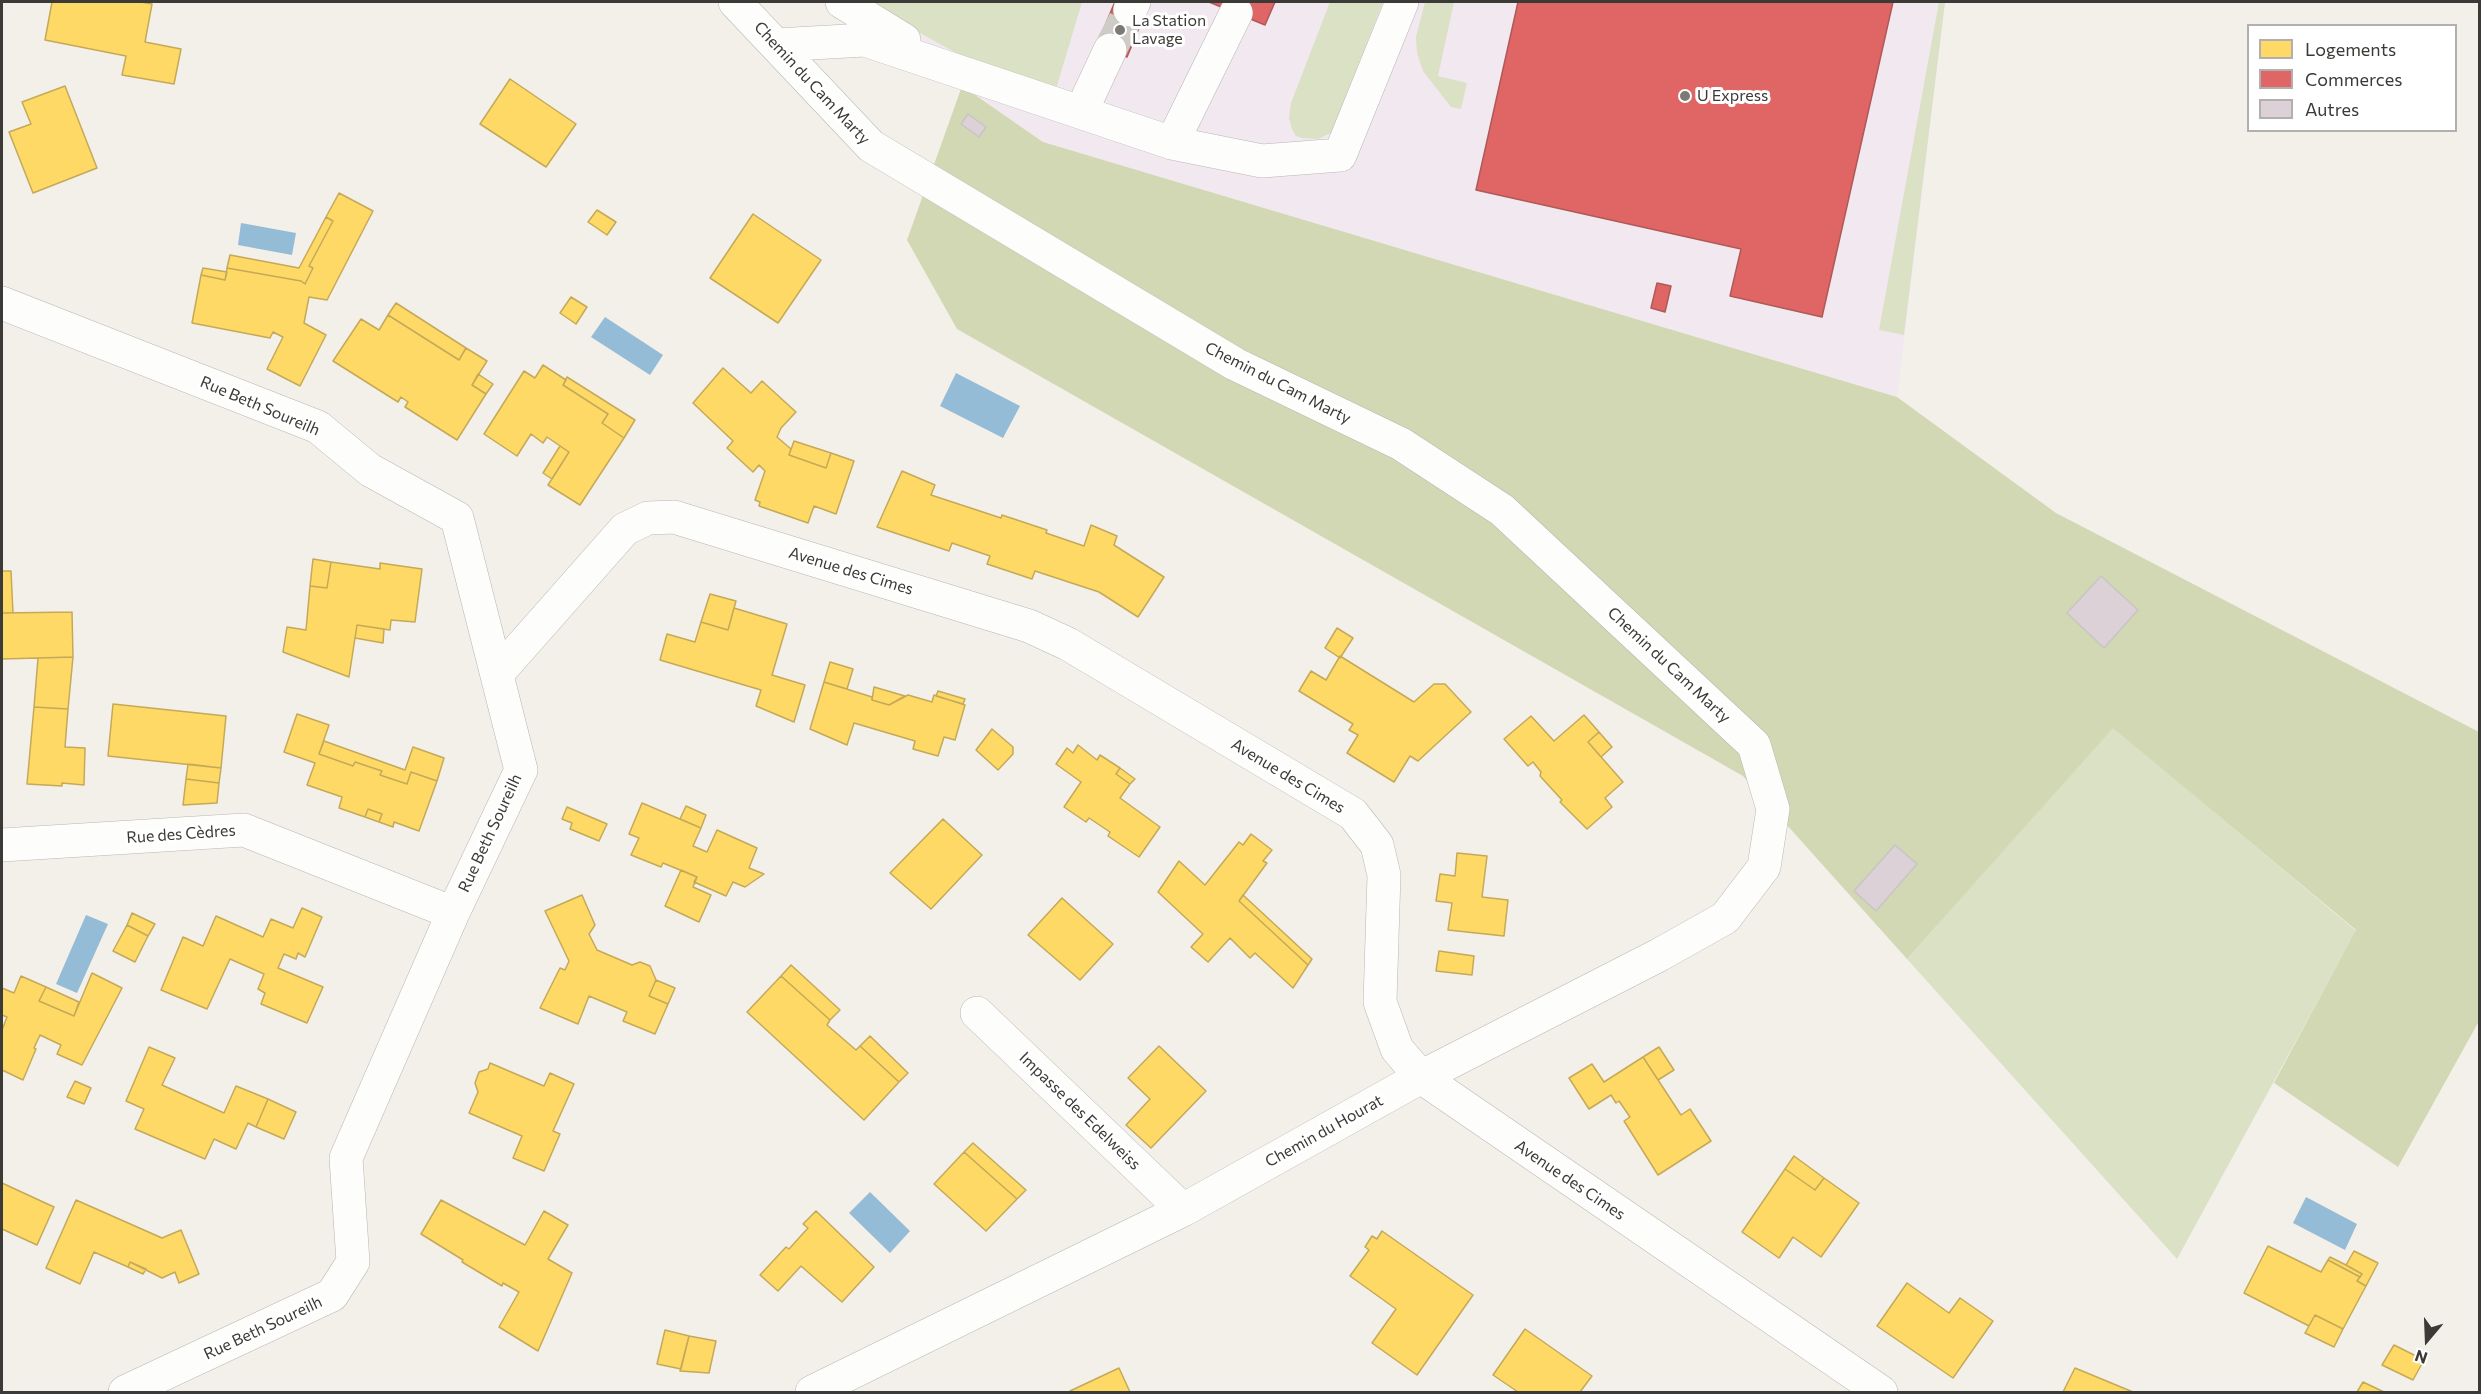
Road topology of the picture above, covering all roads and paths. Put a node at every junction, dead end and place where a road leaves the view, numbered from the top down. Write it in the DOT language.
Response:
graph roads {
  1 [pos="735,2"];
  2 [pos="842,2"];
  3 [pos="1402,2"];
  4 [pos="1236,13"];
  5 [pos="776,45"];
  6 [pos="1110,50"];
  7 [pos="941,64"];
  8 [pos="1081,112"];
  9 [pos="1172,143"];
  10 [pos="2,303"];
  11 [pos="497,674"];
  12 [pos="1773,810"];
  13 [pos="2,845"];
  14 [pos="453,913"];
  15 [pos="977,1012"];
  16 [pos="1421,1077"];
  17 [pos="1183,1210"];
  18 [pos="125,1392"];
  19 [pos="812,1392"];
  20 [pos="1881,1392"];
  1 -- 5 [label="street, Chemin du Cam Marty"];
  2 -- 7 [label="street"];
  3 -- 9 [label="street"];
  4 -- 9 [label="street"];
  5 -- 7 [label="street"];
  5 -- 12 [label="street, Chemin du Cam Marty"];
  6 -- 8 [label="street"];
  7 -- 8 [label="street"];
  8 -- 9 [label="street"];
  10 -- 11 [label="street, Rue Beth Soureilh"];
  11 -- 14 [label="street, Rue Beth Soureilh"];
  11 -- 16 [label="street, Avenue des Cimes"];
  12 -- 16 [label="street, Chemin du Hourat"];
  13 -- 14 [label="street, Rue des Cèdres"];
  14 -- 18 [label="street, Rue Beth Soureilh"];
  15 -- 17 [label="street, Impasse des Edelweiss"];
  16 -- 17 [label="street, Chemin du Hourat"];
  16 -- 20 [label="street, Avenue des Cimes"];
  17 -- 19 [label="street, Chemin du Hourat"];
}
